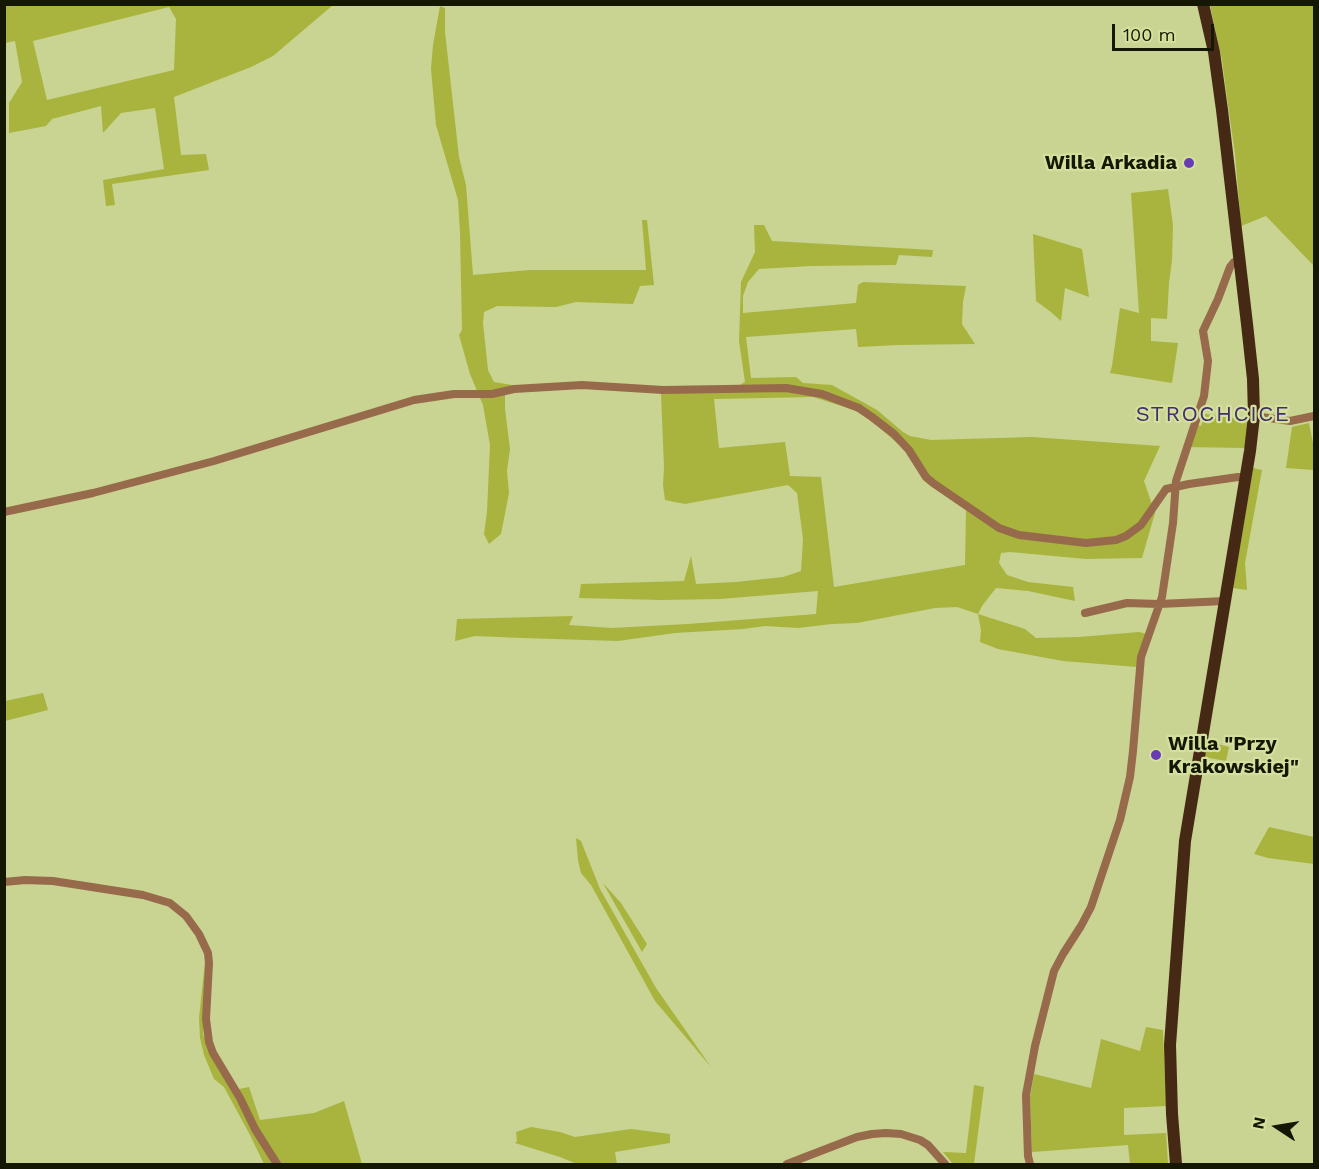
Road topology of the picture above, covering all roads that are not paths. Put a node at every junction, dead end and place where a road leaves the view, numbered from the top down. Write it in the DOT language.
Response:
graph roads {
  1 [pos="1203,4"];
  2 [pos="1240,260"];
  3 [pos="1254,416"];
  4 [pos="1314,416"];
  5 [pos="1246,478"];
  6 [pos="1176,486"];
  7 [pos="4,512"];
  8 [pos="1225,601"];
  9 [pos="1159,604"];
  10 [pos="1085,613"];
  11 [pos="4,882"];
  12 [pos="277,1164"];
  13 [pos="787,1164"];
  14 [pos="945,1164"];
  15 [pos="1030,1164"];
  16 [pos="1176,1164"];
  1 -- 2 [label="main road"];
  2 -- 3 [label="main road"];
  2 -- 6 [label="street"];
  3 -- 4 [label="street"];
  3 -- 5 [label="main road"];
  5 -- 6 [label="street"];
  5 -- 8 [label="main road"];
  6 -- 7 [label="street"];
  6 -- 9 [label="street"];
  8 -- 9 [label="street"];
  8 -- 16 [label="main road"];
  9 -- 10 [label="street"];
  9 -- 15 [label="street"];
  11 -- 12 [label="street"];
  13 -- 14 [label="street"];
}
